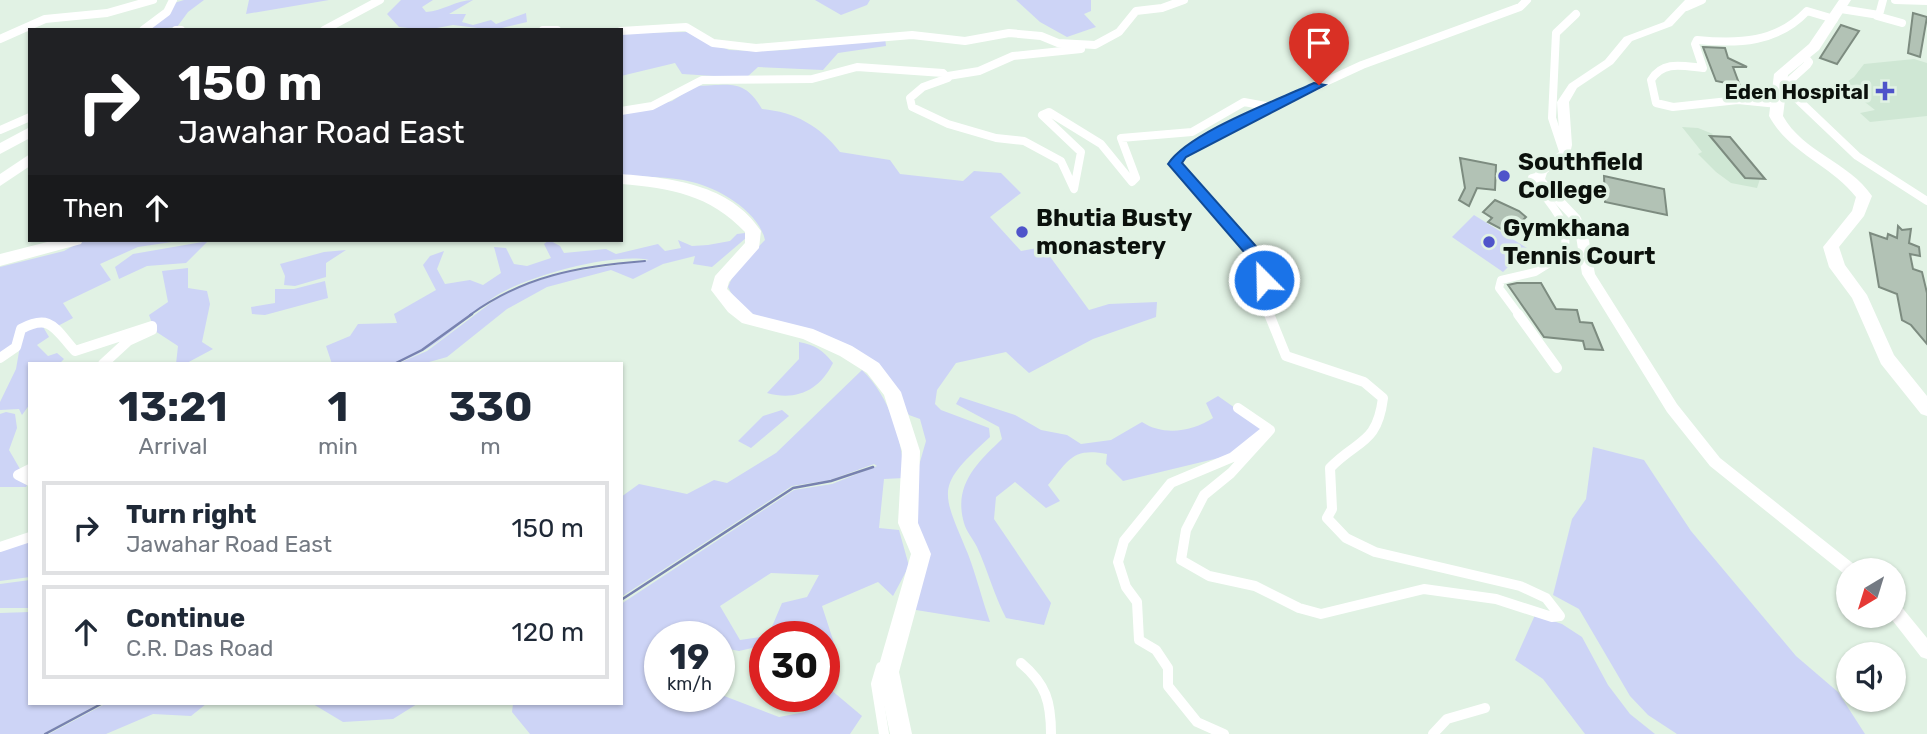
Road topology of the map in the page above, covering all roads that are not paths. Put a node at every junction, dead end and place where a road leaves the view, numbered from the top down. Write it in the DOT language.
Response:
graph roads {
  1 [pos="153,0"];
  2 [pos="173,0"];
  3 [pos="380,0"];
  4 [pos="1184,0"];
  5 [pos="1527,0"];
  6 [pos="1702,0"];
  7 [pos="1883,0"];
  8 [pos="1895,0"];
  9 [pos="1927,1"];
  10 [pos="1689,4"];
  11 [pos="1840,10"];
  12 [pos="1576,14"];
  13 [pos="1877,16"];
  14 [pos="1902,23"];
  15 [pos="146,28"];
  16 [pos="328,28"];
  17 [pos="623,31"];
  18 [pos="0,39"];
  19 [pos="1095,45"];
  20 [pos="1804,56"];
  21 [pos="948,76"];
  22 [pos="1778,104"];
  23 [pos="1270,107"];
  24 [pos="623,111"];
  25 [pos="28,118"];
  26 [pos="0,130"];
  27 [pos="28,133"];
  28 [pos="0,149"];
  29 [pos="1564,154"];
  30 [pos="28,160"];
  31 [pos="1539,176"];
  32 [pos="623,179"];
  33 [pos="0,181"];
  34 [pos="1927,201"];
  35 [pos="68,242"];
  36 [pos="0,260"];
  37 [pos="0,358"];
  38 [pos="105,362"];
  39 [pos="1558,368"];
  40 [pos="1238,408"];
  41 [pos="1927,409"];
  42 [pos="1270,430"];
  43 [pos="28,470"];
  44 [pos="28,480"];
  45 [pos="28,538"];
  46 [pos="0,547"];
  47 [pos="1836,560"];
  48 [pos="1906,625"];
  49 [pos="1927,651"];
  50 [pos="891,652"];
  51 [pos="1021,663"];
  52 [pos="1485,708"];
  53 [pos="884,734"];
  54 [pos="901,734"];
  55 [pos="1051,734"];
  56 [pos="1224,734"];
  57 [pos="1433,734"];
  1 -- 18 [label="street"];
  2 -- 15 [label="street"];
  3 -- 16 [label="street"];
  4 -- 19 [label="street"];
  5 -- 23 [label="street"];
  6 -- 10 [label="street"];
  7 -- 13 [label="street"];
  8 -- 9 [label="street"];
  10 -- 29 [label="main road"];
  11 -- 13 [label="street"];
  11 -- 20 [label="highway"];
  11 -- 22 [label="street"];
  12 -- 29 [label="street"];
  13 -- 14 [label="street"];
  17 -- 19 [label="street"];
  19 -- 21 [label="street"];
  20 -- 22 [label="highway"];
  20 -- 34 [label="street"];
  21 -- 23 [label="street"];
  21 -- 24 [label="street"];
  22 -- 41 [label="highway"];
  23 -- 42 [label="street"];
  25 -- 26 [label="street"];
  27 -- 28 [label="highway"];
  29 -- 31 [label="main road"];
  30 -- 33 [label="highway"];
  31 -- 39 [label="street"];
  31 -- 47 [label="main road"];
  32 -- 50 [label="highway"];
  35 -- 36 [label="highway"];
  37 -- 38 [label="street"];
  40 -- 42 [label="street"];
  42 -- 56 [label="street"];
  43 -- 44 [label="street"];
  45 -- 46 [label="street"];
  48 -- 49 [label="main road"];
  50 -- 53 [label="street"];
  50 -- 54 [label="highway"];
  51 -- 55 [label="street"];
  52 -- 57 [label="street"];
}
